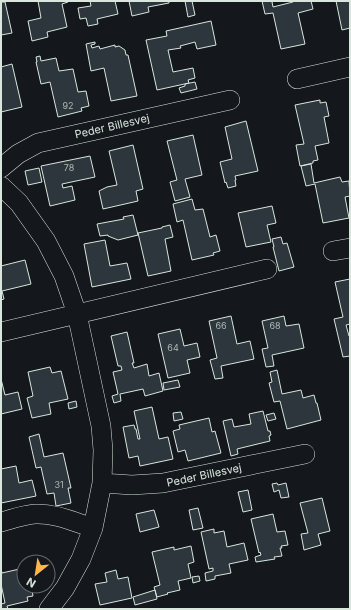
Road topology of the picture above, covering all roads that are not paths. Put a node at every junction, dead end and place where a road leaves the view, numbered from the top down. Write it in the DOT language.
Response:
graph roads {
  1 [pos="350,67"];
  2 [pos="296,79"];
  3 [pos="230,100"];
  4 [pos="1,168"];
  5 [pos="1,186"];
  6 [pos="267,269"];
  7 [pos="77,314"];
  8 [pos="1,332"];
  9 [pos="306,454"];
  10 [pos="102,483"];
  11 [pos="1,522"];
  12 [pos="93,528"];
  13 [pos="49,609"];
  1 -- 2 [label="street"];
  3 -- 4 [label="street, Peder Billesvej"];
  5 -- 7 [label="street"];
  6 -- 7 [label="street"];
  7 -- 8 [label="street"];
  7 -- 10 [label="street"];
  9 -- 10 [label="street, Peder Billesvej"];
  10 -- 12 [label="street"];
  11 -- 12 [label="street"];
  12 -- 13 [label="street"];
}
